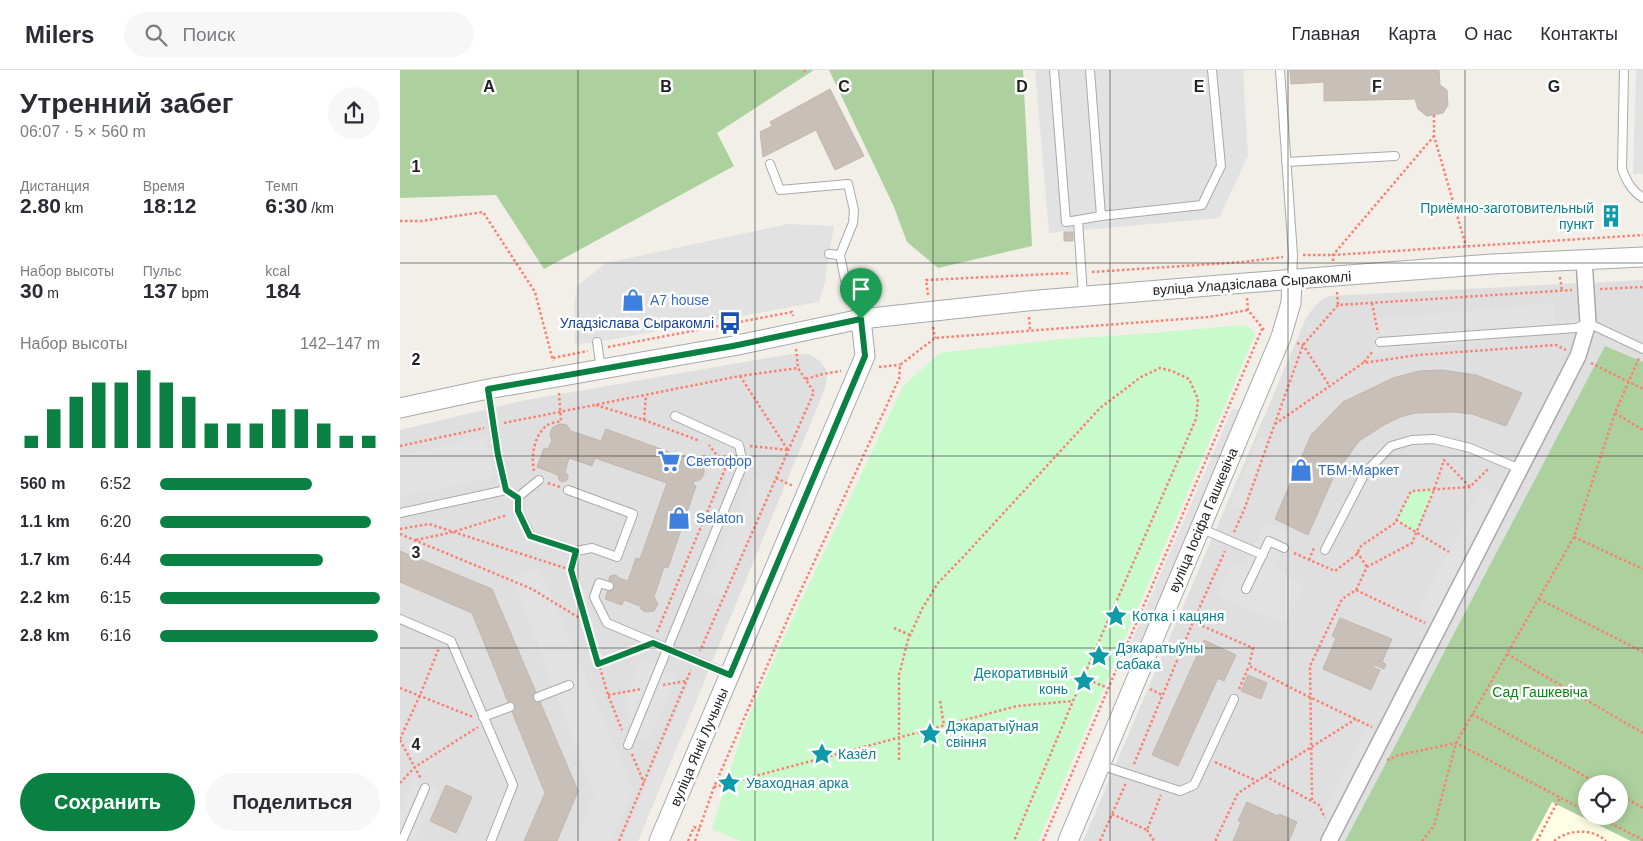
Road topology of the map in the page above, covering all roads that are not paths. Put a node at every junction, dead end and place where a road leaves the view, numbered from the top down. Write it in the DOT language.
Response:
graph roads {
  1 [pos="1054,70"];
  2 [pos="1090,70"];
  3 [pos="1212,70"];
  4 [pos="1280,70"];
  5 [pos="1624,70"];
  6 [pos="1395,156"];
  7 [pos="1286,162"];
  8 [pos="770,164"];
  9 [pos="1643,198"];
  10 [pos="1101,216"];
  11 [pos="1078,220"];
  12 [pos="829,254"];
  13 [pos="840,255"];
  14 [pos="1643,257"];
  15 [pos="1584,259"];
  16 [pos="1292,280"];
  17 [pos="1083,296"];
  18 [pos="861,319"];
  19 [pos="1588,323"];
  20 [pos="1380,342"];
  21 [pos="598,346"];
  22 [pos="1643,349"];
  23 [pos="601,369"];
  24 [pos="488,389"];
  25 [pos="400,408"];
  26 [pos="675,416"];
  27 [pos="1520,468"];
  28 [pos="539,480"];
  29 [pos="506,490"];
  30 [pos="568,490"];
  31 [pos="518,498"];
  32 [pos="400,514"];
  33 [pos="1200,528"];
  34 [pos="1284,548"];
  35 [pos="1325,550"];
  36 [pos="1264,555"];
  37 [pos="609,586"];
  38 [pos="1246,589"];
  39 [pos="400,620"];
  40 [pos="668,649"];
  41 [pos="730,675"];
  42 [pos="569,685"];
  43 [pos="538,697"];
  44 [pos="1234,699"];
  45 [pos="510,707"];
  46 [pos="484,720"];
  47 [pos="628,745"];
  48 [pos="1100,765"];
  49 [pos="425,788"];
  50 [pos="1330,838"];
  51 [pos="402,841"];
  52 [pos="491,841"];
  53 [pos="659,841"];
  54 [pos="1068,841"];
  1 -- 11 [label="lane"];
  2 -- 10 [label="lane"];
  3 -- 10 [label="lane"];
  4 -- 7 [label="lane"];
  5 -- 9 [label="lane"];
  6 -- 7 [label="lane"];
  7 -- 16 [label="lane"];
  8 -- 13 [label="lane"];
  10 -- 11 [label="lane"];
  11 -- 17 [label="lane"];
  12 -- 13 [label="lane"];
  13 -- 18 [label="lane"];
  14 -- 15 [label="street, вуліца Уладзіслава Сыракомлі"];
  15 -- 16 [label="street, вуліца Уладзіслава Сыракомлі"];
  15 -- 19 [label="street"];
  16 -- 17 [label="street, вуліца Уладзіслава Сыракомлі"];
  16 -- 33 [label="street, вуліца Іосіфа Гашкевіча"];
  17 -- 18 [label="street, вуліца Уладзіслава Сыракомлі"];
  18 -- 23 [label="street, вуліца Уладзіслава Сыракомлі"];
  18 -- 41 [label="street, вуліца Янкі Лучыны"];
  19 -- 20 [label="lane"];
  19 -- 22 [label="lane"];
  19 -- 27 [label="street"];
  21 -- 23 [label="lane"];
  23 -- 24 [label="street, вуліца Уладзіслава Сыракомлі"];
  24 -- 25 [label="street, вуліца Уладзіслава Сыракомлі"];
  24 -- 29 [label="lane"];
  26 -- 40 [label="lane"];
  27 -- 35 [label="lane"];
  27 -- 50 [label="street"];
  28 -- 31 [label="lane"];
  29 -- 31 [label="lane"];
  29 -- 32 [label="lane"];
  30 -- 31 [label="lane"];
  33 -- 36 [label="lane"];
  33 -- 48 [label="street, вуліца Іосіфа Гашкевіча"];
  34 -- 36 [label="lane"];
  36 -- 38 [label="lane"];
  37 -- 40 [label="lane"];
  39 -- 46 [label="lane"];
  40 -- 41 [label="lane"];
  40 -- 47 [label="lane"];
  41 -- 53 [label="street, вуліца Янкі Лучыны"];
  42 -- 43 [label="lane"];
  44 -- 48 [label="lane"];
  45 -- 46 [label="lane"];
  46 -- 52 [label="lane"];
  48 -- 54 [label="street, вуліца Іосіфа Гашкевіча"];
  49 -- 51 [label="lane"];
}
